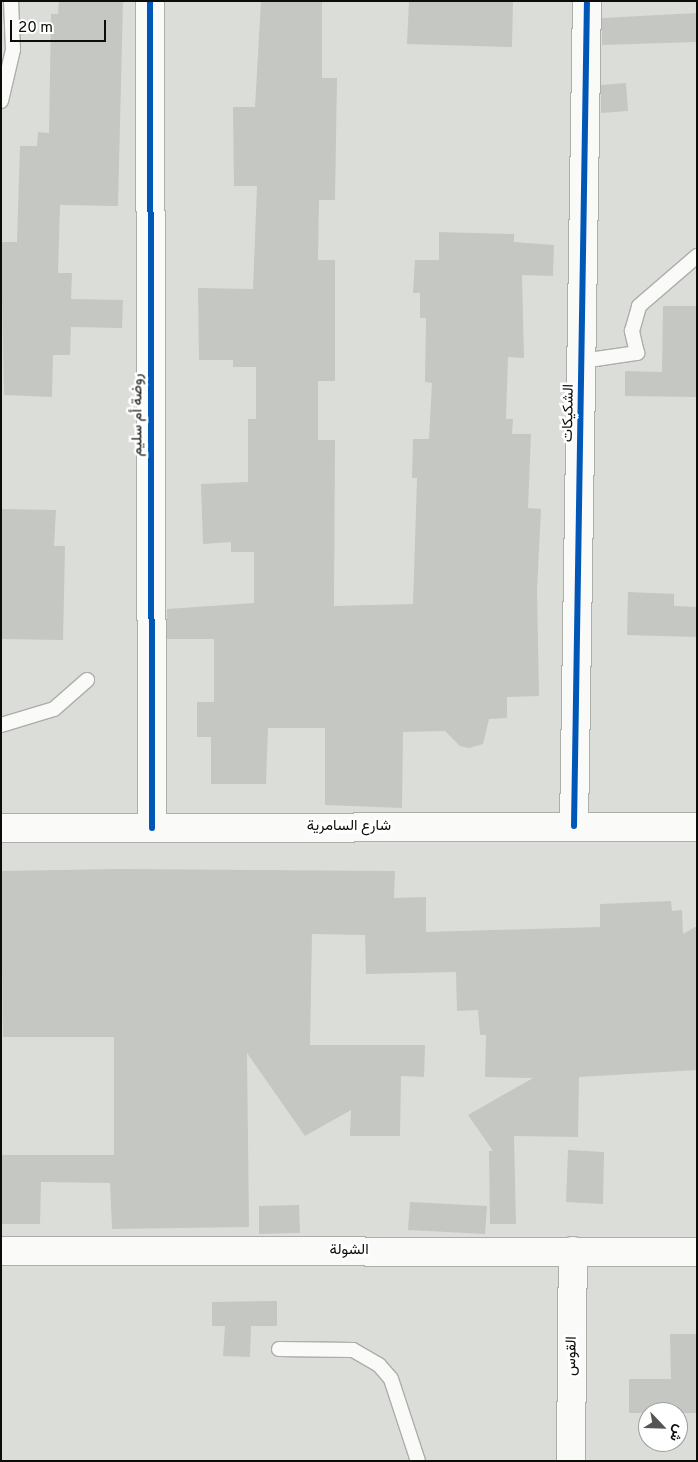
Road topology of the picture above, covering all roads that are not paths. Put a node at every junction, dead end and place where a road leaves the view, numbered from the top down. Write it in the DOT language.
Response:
graph roads {
  1 [pos="11,1"];
  2 [pos="150,1"];
  3 [pos="587,1"];
  4 [pos="1,101"];
  5 [pos="697,256"];
  6 [pos="582,361"];
  7 [pos="87,680"];
  8 [pos="1,725"];
  9 [pos="574,826"];
  10 [pos="697,827"];
  11 [pos="1,828"];
  12 [pos="152,828"];
  13 [pos="1,1251"];
  14 [pos="573,1252"];
  15 [pos="697,1252"];
  16 [pos="278,1349"];
  17 [pos="418,1461"];
  18 [pos="571,1461"];
  1 -- 4 [label="lane"];
  2 -- 12 [label="street, روضة أم سليم"];
  3 -- 6 [label="street, الشكيكات"];
  5 -- 6 [label="lane"];
  6 -- 9 [label="street, الشكيكات"];
  7 -- 8 [label="lane"];
  9 -- 10 [label="street, شارع السامرية"];
  9 -- 12 [label="street, شارع السامرية"];
  11 -- 12 [label="street, شارع السامرية"];
  13 -- 14 [label="street, الشولة"];
  14 -- 15 [label="street, الشولة"];
  14 -- 18 [label="street, القوس"];
  16 -- 17 [label="lane"];
}
